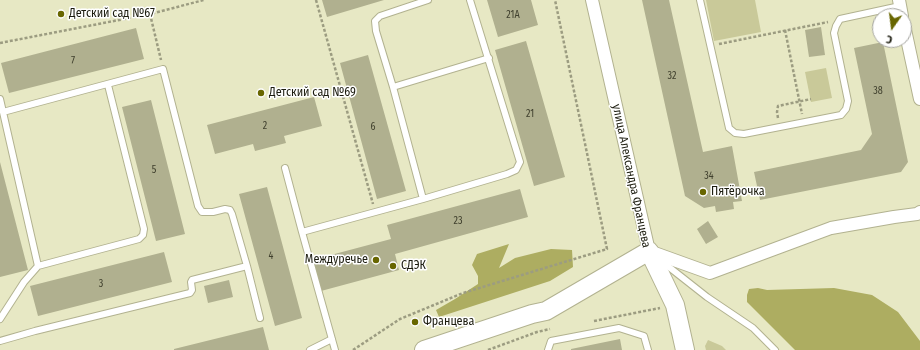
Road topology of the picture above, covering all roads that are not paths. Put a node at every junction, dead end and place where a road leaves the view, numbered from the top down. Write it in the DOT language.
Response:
graph roads {
  1 [pos="428,0"];
  2 [pos="470,0"];
  3 [pos="592,0"];
  4 [pos="700,0"];
  5 [pos="900,7"];
  6 [pos="909,48"];
  7 [pos="489,58"];
  8 [pos="108,85"];
  9 [pos="393,87"];
  10 [pos="0,99"];
  11 [pos="920,99"];
  12 [pos="3,112"];
  13 [pos="285,168"];
  14 [pos="423,199"];
  15 [pos="920,212"];
  16 [pos="302,232"];
  17 [pos="649,251"];
  18 [pos="38,266"];
  19 [pos="246,266"];
  20 [pos="260,318"];
  21 [pos="0,319"];
  22 [pos="332,339"];
  23 [pos="0,341"];
  24 [pos="310,350"];
  25 [pos="335,350"];
  26 [pos="424,350"];
  27 [pos="548,350"];
  28 [pos="648,350"];
  29 [pos="685,350"];
  30 [pos="775,350"];
  1 -- 9 [label="lane"];
  2 -- 7 [label="lane"];
  3 -- 17 [label="street, улица Александра Францева"];
  4 -- 5 [label="lane"];
  6 -- 11 [label="street"];
  7 -- 9 [label="lane"];
  7 -- 14 [label="lane"];
  8 -- 12 [label="lane"];
  8 -- 18 [label="lane"];
  8 -- 19 [label="lane"];
  9 -- 14 [label="lane"];
  10 -- 12 [label="lane"];
  12 -- 18 [label="lane"];
  13 -- 16 [label="lane"];
  14 -- 16 [label="lane"];
  15 -- 17 [label="street"];
  16 -- 22 [label="lane"];
  17 -- 26 [label="street, улица Александра Францева"];
  17 -- 29 [label="street"];
  17 -- 30 [label="lane"];
  18 -- 21 [label="lane"];
  19 -- 20 [label="lane"];
  19 -- 23 [label="lane"];
  22 -- 24 [label="lane"];
  22 -- 25 [label="lane"];
  27 -- 28 [label="lane"];
}
